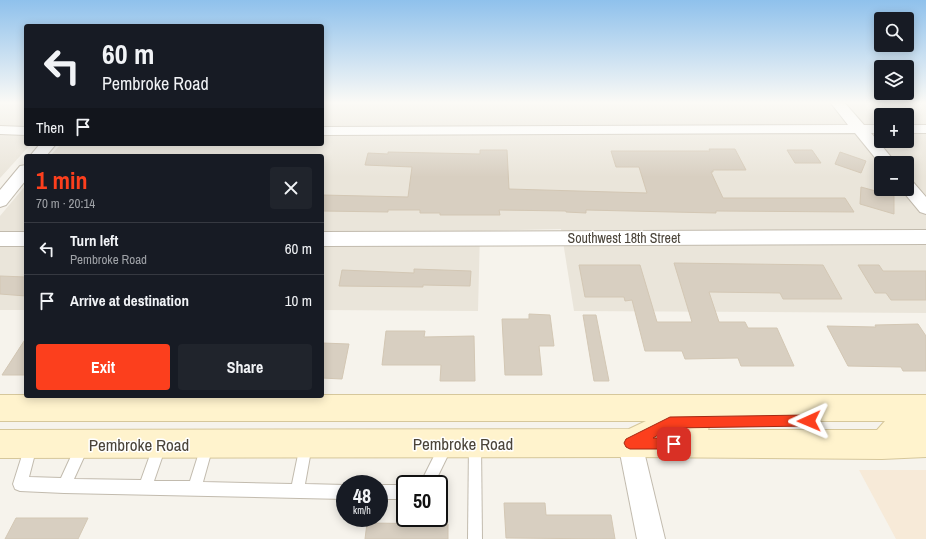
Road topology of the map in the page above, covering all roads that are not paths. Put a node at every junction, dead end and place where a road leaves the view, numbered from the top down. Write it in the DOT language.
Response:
graph roads {
  1 [pos="859,129"];
  2 [pos="874,129"];
  3 [pos="914,129"];
  4 [pos="926,129"];
  5 [pos="0,130"];
  6 [pos="24,131"];
  7 [pos="324,131"];
  8 [pos="46,146"];
  9 [pos="40,154"];
  10 [pos="882,156"];
  11 [pos="24,172"];
  12 [pos="914,194"];
  13 [pos="0,201"];
  14 [pos="926,208"];
  15 [pos="926,237"];
  16 [pos="0,239"];
  17 [pos="24,239"];
  18 [pos="324,239"];
  19 [pos="0,408"];
  20 [pos="853,408"];
  21 [pos="926,408"];
  22 [pos="926,427"];
  23 [pos="475,443"];
  24 [pos="630,443"];
  25 [pos="926,443"];
  26 [pos="0,444"];
  27 [pos="32,444"];
  28 [pos="84,444"];
  29 [pos="161,444"];
  30 [pos="207,444"];
  31 [pos="306,444"];
  32 [pos="447,444"];
  33 [pos="882,445"];
  34 [pos="432,475"];
  35 [pos="64,486"];
  36 [pos="145,487"];
  37 [pos="194,489"];
  38 [pos="297,491"];
  39 [pos="336,492"];
  40 [pos="475,539"];
  41 [pos="651,539"];
  1 -- 2 [label="street"];
  1 -- 7 [label="street"];
  1 -- 10 [label="street"];
  3 -- 4 [label="street"];
  5 -- 6 [label="street"];
  8 -- 9 [label="street"];
  11 -- 13 [label="street"];
  12 -- 14 [label="street"];
  15 -- 18 [label="street, Southwest 18th Street"];
  16 -- 17 [label="street"];
  19 -- 20 [label="main road"];
  20 -- 21 [label="main road"];
  20 -- 24 [label="main road"];
  22 -- 33 [label="main road"];
  23 -- 24 [label="main road, Pembroke Road"];
  23 -- 32 [label="main road, Pembroke Road"];
  23 -- 40 [label="lane"];
  24 -- 33 [label="main road, Pembroke Road"];
  24 -- 41 [label="street"];
  25 -- 33 [label="main road, Pembroke Road"];
  26 -- 27 [label="main road, Pembroke Road"];
  27 -- 28 [label="main road, Pembroke Road"];
  27 -- 35 [label="lane"];
  28 -- 29 [label="main road, Pembroke Road"];
  28 -- 35 [label="lane"];
  29 -- 30 [label="main road, Pembroke Road"];
  29 -- 36 [label="lane"];
  30 -- 31 [label="main road, Pembroke Road"];
  30 -- 37 [label="lane"];
  31 -- 32 [label="main road, Pembroke Road"];
  31 -- 38 [label="lane"];
  32 -- 34 [label="lane"];
  35 -- 36 [label="lane"];
  36 -- 37 [label="lane"];
  37 -- 38 [label="lane"];
  38 -- 39 [label="lane"];
}
